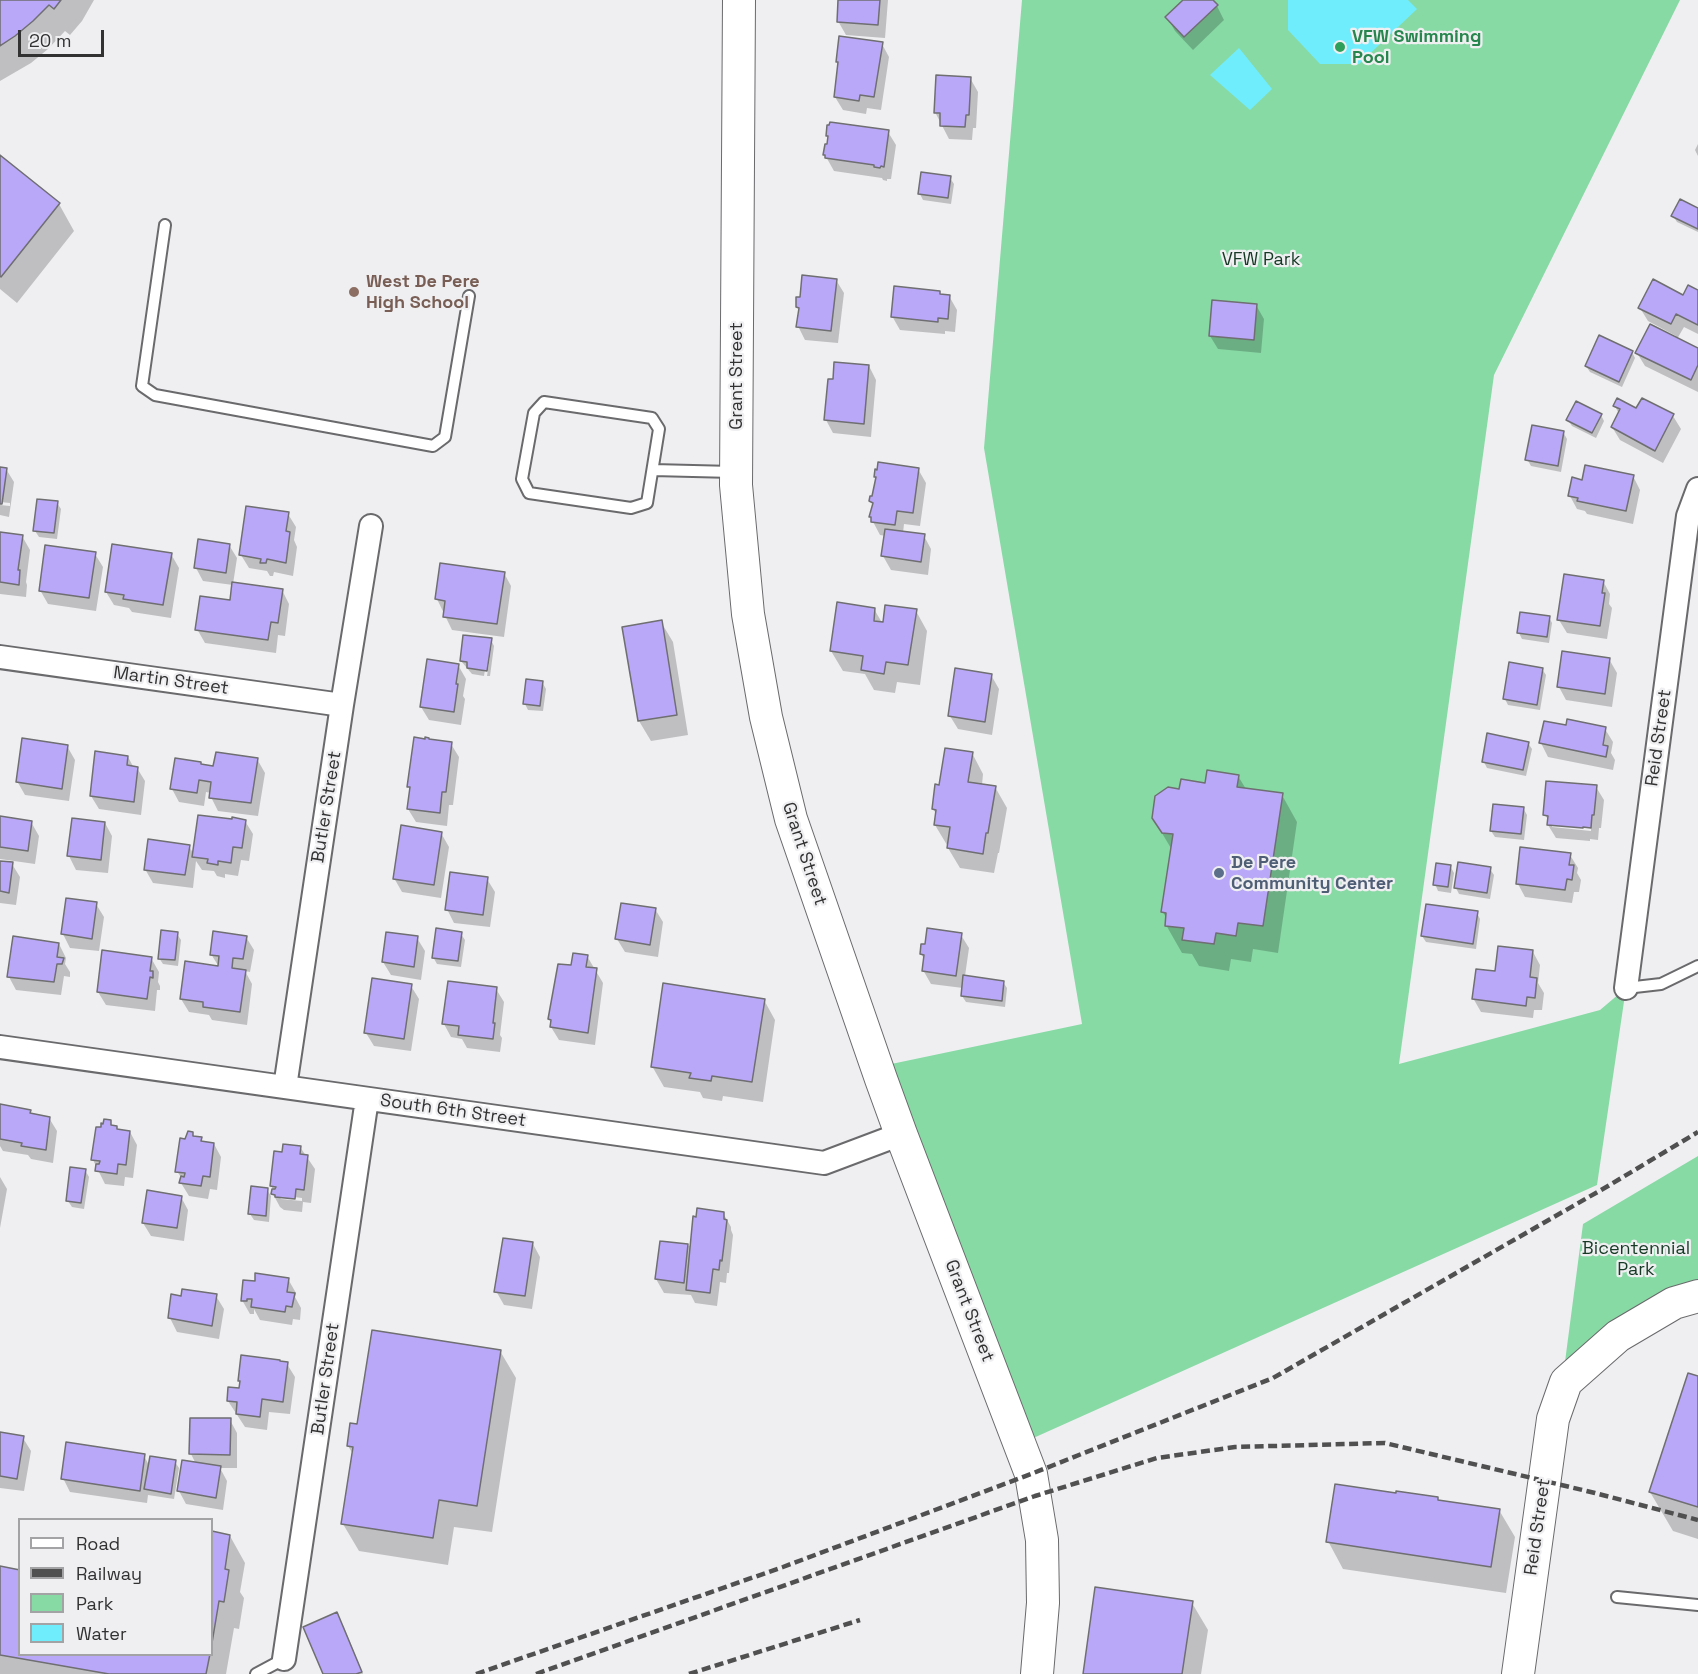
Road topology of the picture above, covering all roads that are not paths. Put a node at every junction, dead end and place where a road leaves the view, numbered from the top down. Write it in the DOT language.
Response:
graph roads {
  1 [pos="739,0"];
  2 [pos="165,225"];
  3 [pos="469,296"];
  4 [pos="652,470"];
  5 [pos="736,472"];
  6 [pos="1698,489"];
  7 [pos="371,526"];
  8 [pos="0,657"];
  9 [pos="342,705"];
  10 [pos="1698,966"];
  11 [pos="1626,988"];
  12 [pos="0,1047"];
  13 [pos="285,1087"];
  14 [pos="367,1099"];
  15 [pos="901,1134"];
  16 [pos="1698,1296"];
  17 [pos="1617,1597"];
  18 [pos="1698,1605"];
  19 [pos="284,1659"];
  20 [pos="256,1674"];
  21 [pos="1037,1674"];
  22 [pos="1518,1674"];
  1 -- 5 [label="street, Grant Street"];
  2 -- 3 [label="lane"];
  4 -- 4 [label="lane"];
  4 -- 5 [label="lane"];
  5 -- 15 [label="street, Grant Street"];
  6 -- 11 [label="street, Reid Street"];
  7 -- 9 [label="street, Butler Street"];
  8 -- 9 [label="street, Martin Street"];
  9 -- 13 [label="street, Butler Street"];
  10 -- 11 [label="lane"];
  12 -- 13 [label="street, South 6th Street"];
  13 -- 14 [label="street, South 6th Street"];
  14 -- 15 [label="street, South 6th Street"];
  14 -- 19 [label="street, Butler Street"];
  15 -- 21 [label="street, Grant Street"];
  16 -- 22 [label="street, Reid Street"];
  17 -- 18 [label="lane"];
  19 -- 20 [label="lane"];
}
